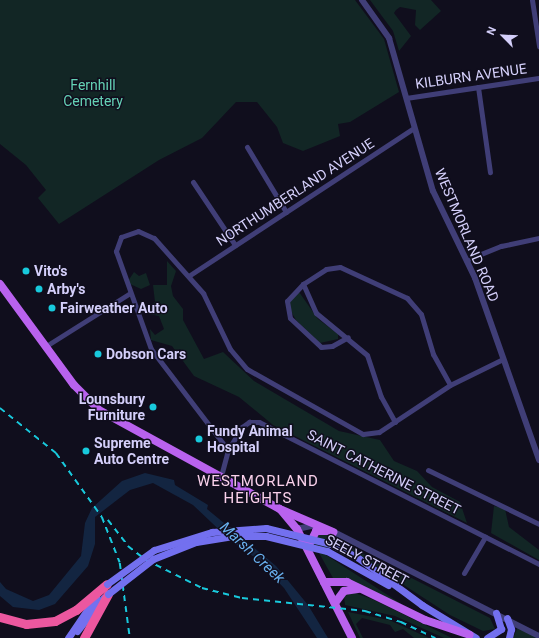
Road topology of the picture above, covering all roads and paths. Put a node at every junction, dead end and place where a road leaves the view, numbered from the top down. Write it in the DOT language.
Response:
graph roads {
  1 [pos="362,0"];
  2 [pos="532,0"];
  3 [pos="539,46"];
  4 [pos="539,78"];
  5 [pos="478,87"];
  6 [pos="406,98"];
  7 [pos="414,128"];
  8 [pos="247,147"];
  9 [pos="490,172"];
  10 [pos="193,182"];
  11 [pos="286,212"];
  12 [pos="539,238"];
  13 [pos="235,245"];
  14 [pos="466,260"];
  15 [pos="190,275"];
  16 [pos="0,284"];
  17 [pos="303,284"];
  18 [pos="130,293"];
  19 [pos="348,337"];
  20 [pos="46,346"];
  21 [pos="502,359"];
  22 [pos="450,385"];
  23 [pos="395,422"];
  24 [pos="228,450"];
  25 [pos="539,460"];
  26 [pos="428,470"];
  27 [pos="221,476"];
  28 [pos="280,509"];
  29 [pos="539,524"];
  30 [pos="297,529"];
  31 [pos="333,532"];
  32 [pos="485,536"];
  33 [pos="308,551"];
  34 [pos="539,564"];
  35 [pos="464,573"];
  36 [pos="324,582"];
  37 [pos="108,589"];
  38 [pos="364,591"];
  39 [pos="335,603"];
  40 [pos="422,605"];
  41 [pos="496,613"];
  42 [pos="0,617"];
  43 [pos="507,618"];
  44 [pos="539,636"];
  45 [pos="473,637"];
  46 [pos="68,638"];
  47 [pos="73,638"];
  48 [pos="84,638"];
  49 [pos="352,638"];
  50 [pos="487,638"];
  51 [pos="509,638"];
  1 -- 6 [label="street, WESTMORLAND ROAD"];
  2 -- 3 [label="street"];
  4 -- 5 [label="street, KILBURN AVENUE"];
  5 -- 6 [label="street, KILBURN AVENUE"];
  5 -- 9 [label="street"];
  6 -- 7 [label="street, WESTMORLAND ROAD"];
  7 -- 11 [label="street, NORTHUMBERLAND AVENUE"];
  7 -- 14 [label="street, WESTMORLAND ROAD"];
  8 -- 11 [label="street"];
  10 -- 13 [label="street"];
  11 -- 13 [label="street, NORTHUMBERLAND AVENUE"];
  12 -- 14 [label="street"];
  13 -- 15 [label="street, NORTHUMBERLAND AVENUE"];
  14 -- 21 [label="street, WESTMORLAND ROAD"];
  15 -- 18 [label="street"];
  15 -- 23 [label="street"];
  16 -- 20 [label="main road"];
  17 -- 19 [label="street"];
  17 -- 19 [label="street"];
  17 -- 22 [label="street"];
  18 -- 20 [label="street"];
  18 -- 24 [label="street"];
  19 -- 23 [label="street"];
  20 -- 27 [label="main road"];
  21 -- 22 [label="street"];
  21 -- 25 [label="street, WESTMORLAND ROAD"];
  22 -- 23 [label="street"];
  24 -- 27 [label="street, SAINT CATHERINE STREET"];
  24 -- 32 [label="street, SAINT CATHERINE STREET"];
  26 -- 29 [label="street"];
  27 -- 28 [label="main road"];
  28 -- 30 [label="main road"];
  28 -- 31 [label="main road"];
  30 -- 31 [label="street"];
  30 -- 33 [label="main road"];
  31 -- 33 [label="main road"];
  31 -- 41 [label="street"];
  32 -- 34 [label="street, SAINT CATHERINE STREET"];
  32 -- 35 [label="street"];
  33 -- 36 [label="main road"];
  36 -- 38 [label="main road"];
  36 -- 39 [label="main road"];
  37 -- 40 [label="main road, SEELY STREET, bridge"];
  37 -- 40 [label="main road, SEELY STREET, bridge"];
  37 -- 42 [label="highway"];
  37 -- 46 [label="main road, SEELY STREET"];
  37 -- 47 [label="main road, SEELY STREET"];
  37 -- 48 [label="highway"];
  38 -- 39 [label="main road"];
  38 -- 45 [label="main road"];
  39 -- 49 [label="main road"];
  40 -- 45 [label="main road, SEELY STREET"];
  41 -- 43 [label="street"];
  41 -- 50 [label="main road"];
  43 -- 44 [label="street"];
  43 -- 51 [label="main road"];
}
